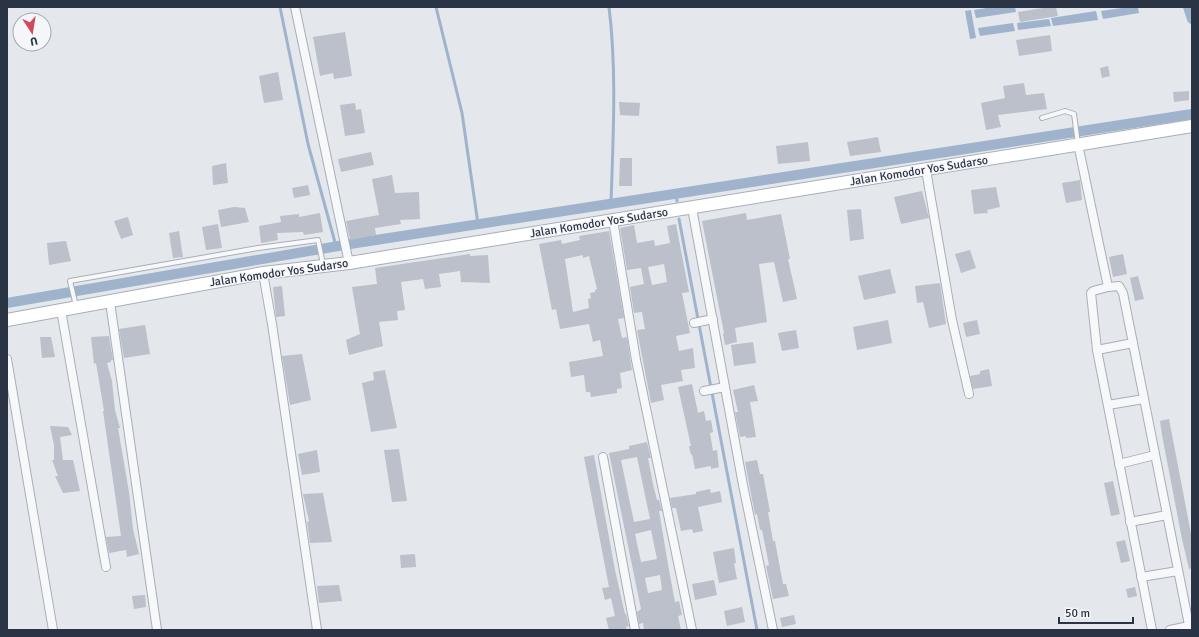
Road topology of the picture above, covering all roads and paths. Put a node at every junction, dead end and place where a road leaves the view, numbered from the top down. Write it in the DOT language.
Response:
graph roads {
  1 [pos="295,7"];
  2 [pos="1042,118"];
  3 [pos="1192,126"];
  4 [pos="1078,140"];
  5 [pos="926,170"];
  6 [pos="692,208"];
  7 [pos="613,220"];
  8 [pos="348,259"];
  9 [pos="322,262"];
  10 [pos="263,273"];
  11 [pos="1108,287"];
  12 [pos="110,302"];
  13 [pos="75,304"];
  14 [pos="61,310"];
  15 [pos="7,320"];
  16 [pos="709,320"];
  17 [pos="694,323"];
  18 [pos="1133,343"];
  19 [pos="1097,350"];
  20 [pos="7,359"];
  21 [pos="721,388"];
  22 [pos="704,391"];
  23 [pos="969,394"];
  24 [pos="1144,399"];
  25 [pos="1108,405"];
  26 [pos="1155,455"];
  27 [pos="603,457"];
  28 [pos="1119,464"];
  29 [pos="1167,514"];
  30 [pos="1130,522"];
  31 [pos="106,567"];
  32 [pos="1178,571"];
  33 [pos="1141,578"];
  34 [pos="1189,628"];
  35 [pos="53,630"];
  36 [pos="157,630"];
  37 [pos="317,630"];
  38 [pos="635,630"];
  39 [pos="692,630"];
  40 [pos="772,630"];
  41 [pos="1152,630"];
  42 [pos="1170,630"];
  1 -- 8 [label="street"];
  2 -- 4 [label="lane"];
  3 -- 4 [label="street, Jalan Komodor Yos Sudarso"];
  4 -- 5 [label="street, Jalan Komodor Yos Sudarso"];
  4 -- 11 [label="street"];
  5 -- 6 [label="street, Jalan Komodor Yos Sudarso"];
  5 -- 23 [label="street"];
  6 -- 7 [label="street, Jalan Komodor Yos Sudarso"];
  6 -- 16 [label="street"];
  7 -- 8 [label="street, Jalan Komodor Yos Sudarso"];
  7 -- 39 [label="street"];
  8 -- 9 [label="street, Jalan Komodor Yos Sudarso"];
  9 -- 10 [label="street, Jalan Komodor Yos Sudarso"];
  9 -- 13 [label="lane"];
  10 -- 12 [label="street, Jalan Komodor Yos Sudarso"];
  10 -- 37 [label="street"];
  11 -- 18 [label="street"];
  11 -- 19 [label="street"];
  12 -- 13 [label="street, Jalan Komodor Yos Sudarso"];
  12 -- 36 [label="street"];
  13 -- 14 [label="street, Jalan Komodor Yos Sudarso"];
  14 -- 15 [label="street, Jalan Komodor Yos Sudarso"];
  14 -- 31 [label="street"];
  16 -- 17 [label="street"];
  16 -- 21 [label="street"];
  18 -- 19 [label="street"];
  18 -- 24 [label="street"];
  19 -- 25 [label="street"];
  20 -- 35 [label="street"];
  21 -- 22 [label="street"];
  21 -- 40 [label="street"];
  24 -- 25 [label="street"];
  24 -- 26 [label="street"];
  25 -- 28 [label="street"];
  26 -- 28 [label="street"];
  26 -- 29 [label="street"];
  27 -- 38 [label="street"];
  28 -- 30 [label="street"];
  29 -- 30 [label="street"];
  29 -- 32 [label="street"];
  30 -- 33 [label="street"];
  32 -- 33 [label="street"];
  32 -- 34 [label="street"];
  33 -- 41 [label="street"];
  34 -- 42 [label="street"];
}
